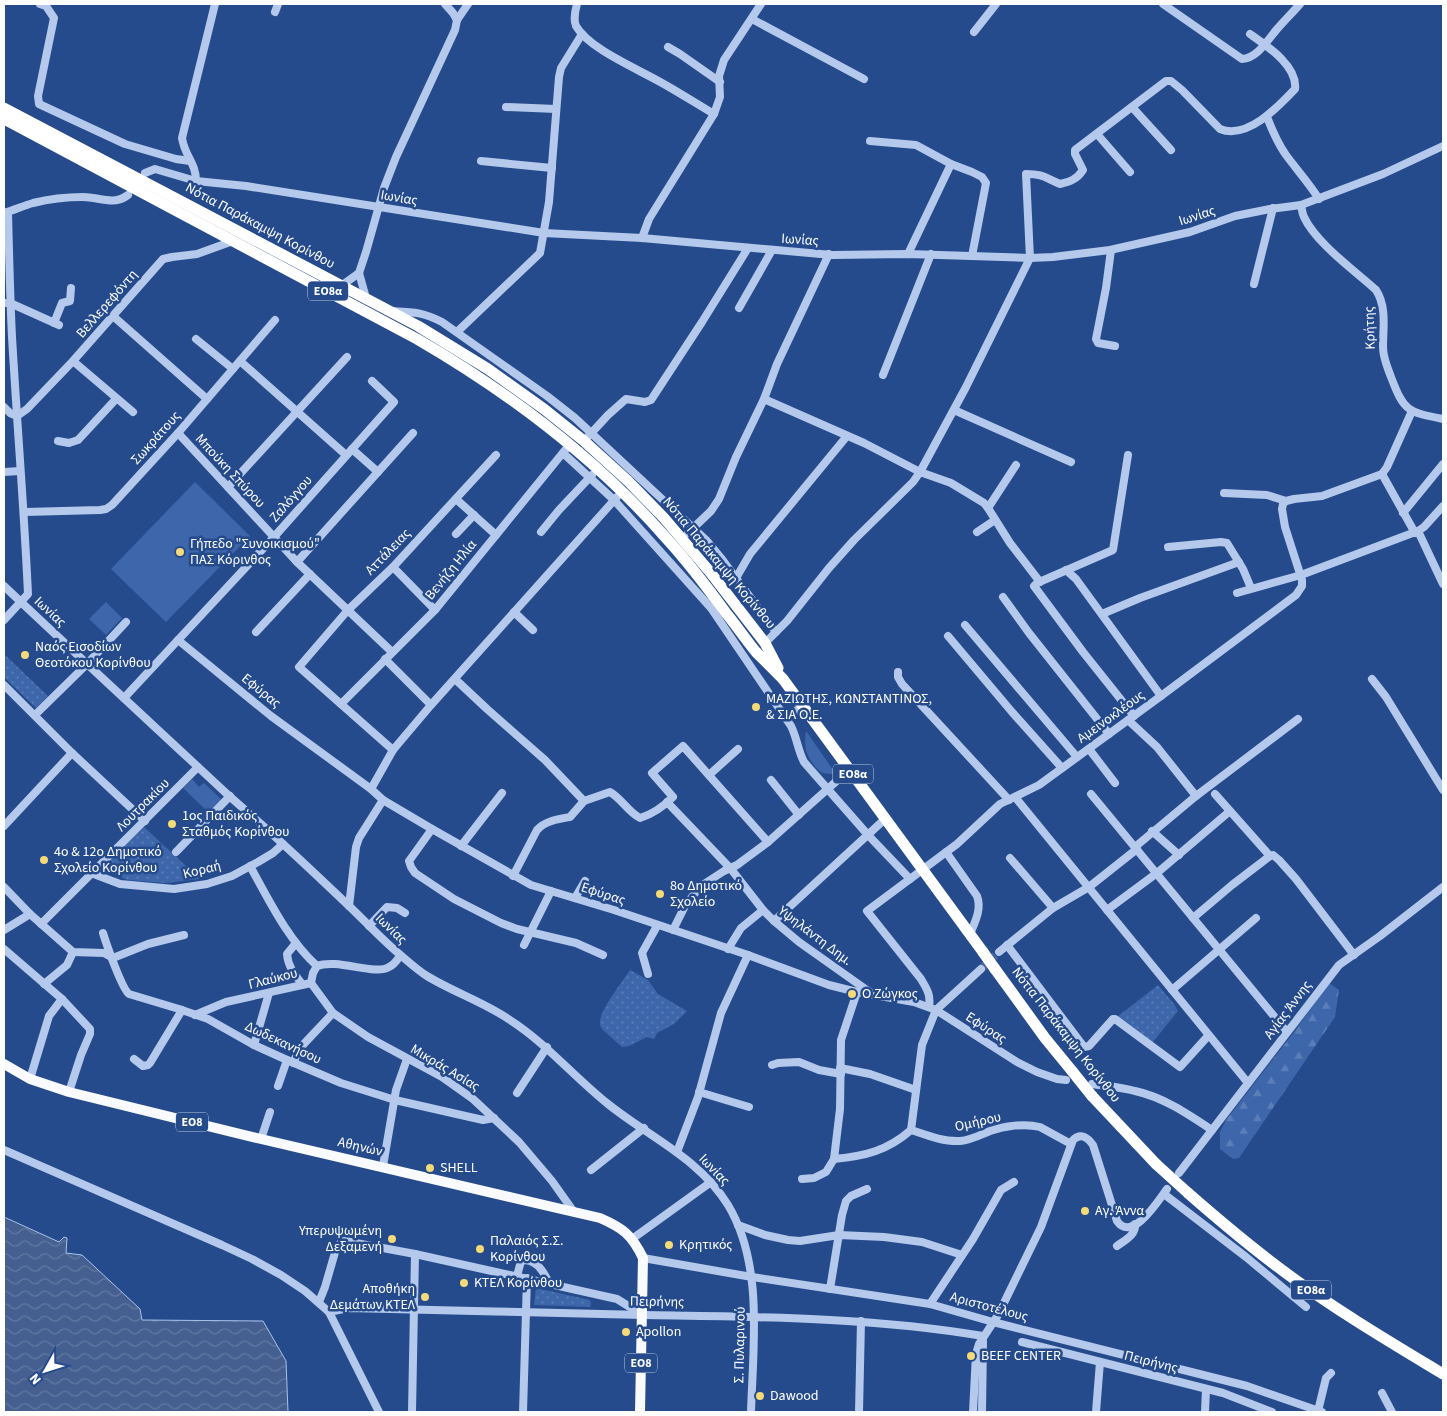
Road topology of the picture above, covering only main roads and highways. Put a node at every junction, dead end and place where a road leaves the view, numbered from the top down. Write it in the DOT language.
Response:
graph roads {
  1 [pos="4,108"];
  2 [pos="4,119"];
  3 [pos="628,482"];
  4 [pos="783,679"];
  5 [pos="4,1065"];
  6 [pos="1443,1374"];
  7 [pos="640,1412"];
  1 -- 3 [label="highway, Νότια Παράκαμψη Κορίνθου / ΕΟ8α"];
  2 -- 3 [label="highway, Νότια Παράκαμψη Κορίνθου / ΕΟ8α"];
  3 -- 4 [label="highway, Νότια Παράκαμψη Κορίνθου / ΕΟ8α"];
  3 -- 4 [label="highway, Νότια Παράκαμψη Κορίνθου / ΕΟ8α"];
  4 -- 6 [label="highway, Νότια Παράκαμψη Κορίνθου / ΕΟ8α, bridge"];
  5 -- 7 [label="main road, Αθηνών / ΕΟ8"];
}
